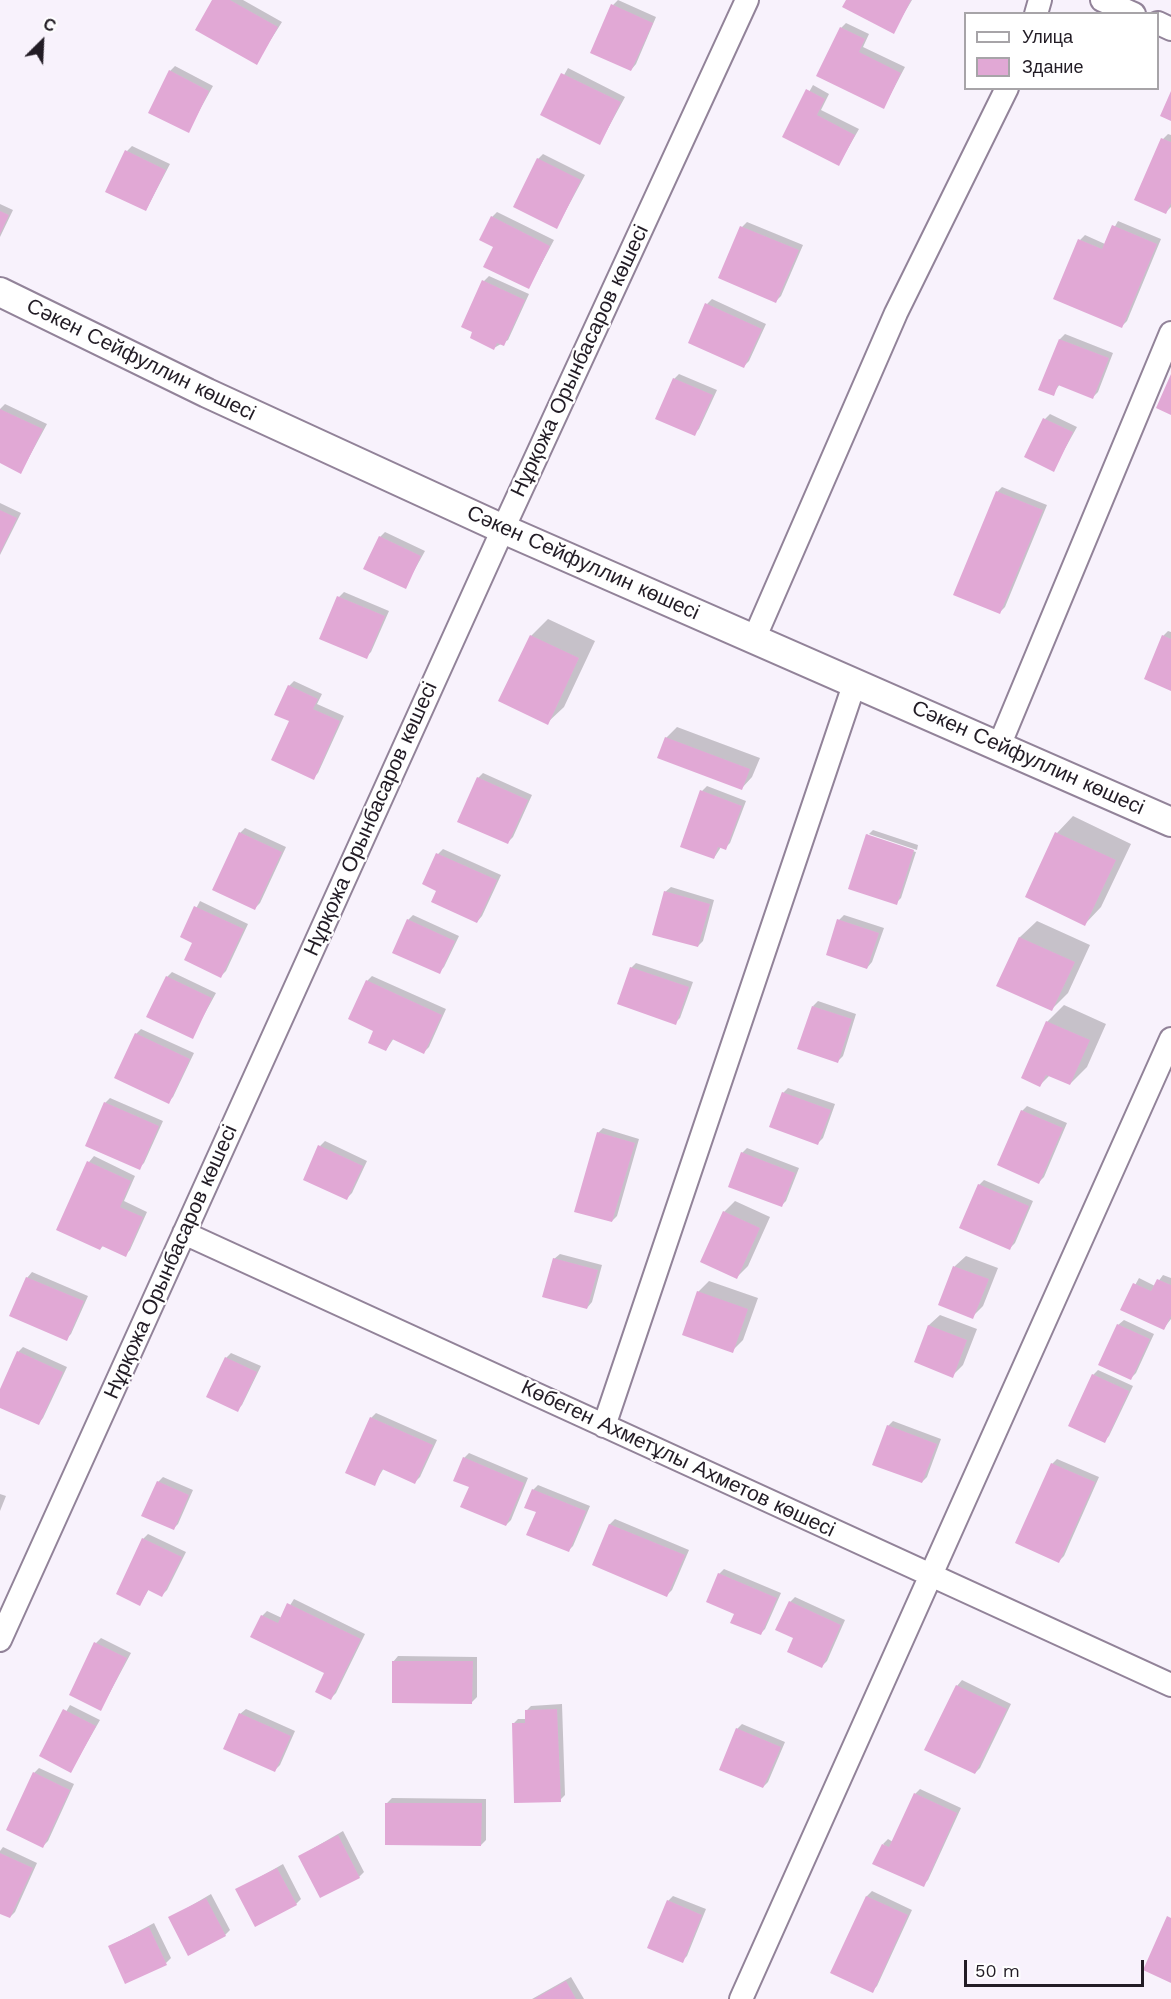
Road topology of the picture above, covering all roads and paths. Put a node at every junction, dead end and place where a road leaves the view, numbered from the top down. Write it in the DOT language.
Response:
graph roads {
  1 [pos="747,0"];
  2 [pos="1102,0"];
  3 [pos="1129,12"];
  4 [pos="1006,90"];
  5 [pos="0,292"];
  6 [pos="1171,333"];
  7 [pos="503,529"];
  8 [pos="754,639"];
  9 [pos="855,682"];
  10 [pos="999,746"];
  11 [pos="1171,822"];
  12 [pos="1171,1039"];
  13 [pos="184,1233"];
  14 [pos="604,1426"];
  15 [pos="932,1575"];
  16 [pos="0,1640"];
  17 [pos="1171,1685"];
  18 [pos="741,1999"];
  1 -- 7 [label="street, Нұрқожа Орынбасаров көшесі"];
  2 -- 3 [label="street"];
  4 -- 8 [label="street"];
  5 -- 7 [label="street, Сәкен Сейфуллин көшесі"];
  6 -- 10 [label="street"];
  7 -- 8 [label="street, Сәкен Сейфуллин көшесі"];
  7 -- 13 [label="street, Нұрқожа Орынбасаров көшесі"];
  8 -- 9 [label="street, Сәкен Сейфуллин көшесі"];
  9 -- 10 [label="street, Сәкен Сейфуллин көшесі"];
  9 -- 14 [label="street"];
  10 -- 11 [label="street, Сәкен Сейфуллин көшесі"];
  12 -- 15 [label="street"];
  13 -- 14 [label="street, Көбеген Ахметұлы Ахметов көшесі"];
  13 -- 16 [label="street, Нұрқожа Орынбасаров көшесі"];
  14 -- 15 [label="street, Көбеген Ахметұлы Ахметов көшесі"];
  15 -- 17 [label="street, Көбеген Ахметұлы Ахметов көшесі"];
  15 -- 18 [label="street"];
}
